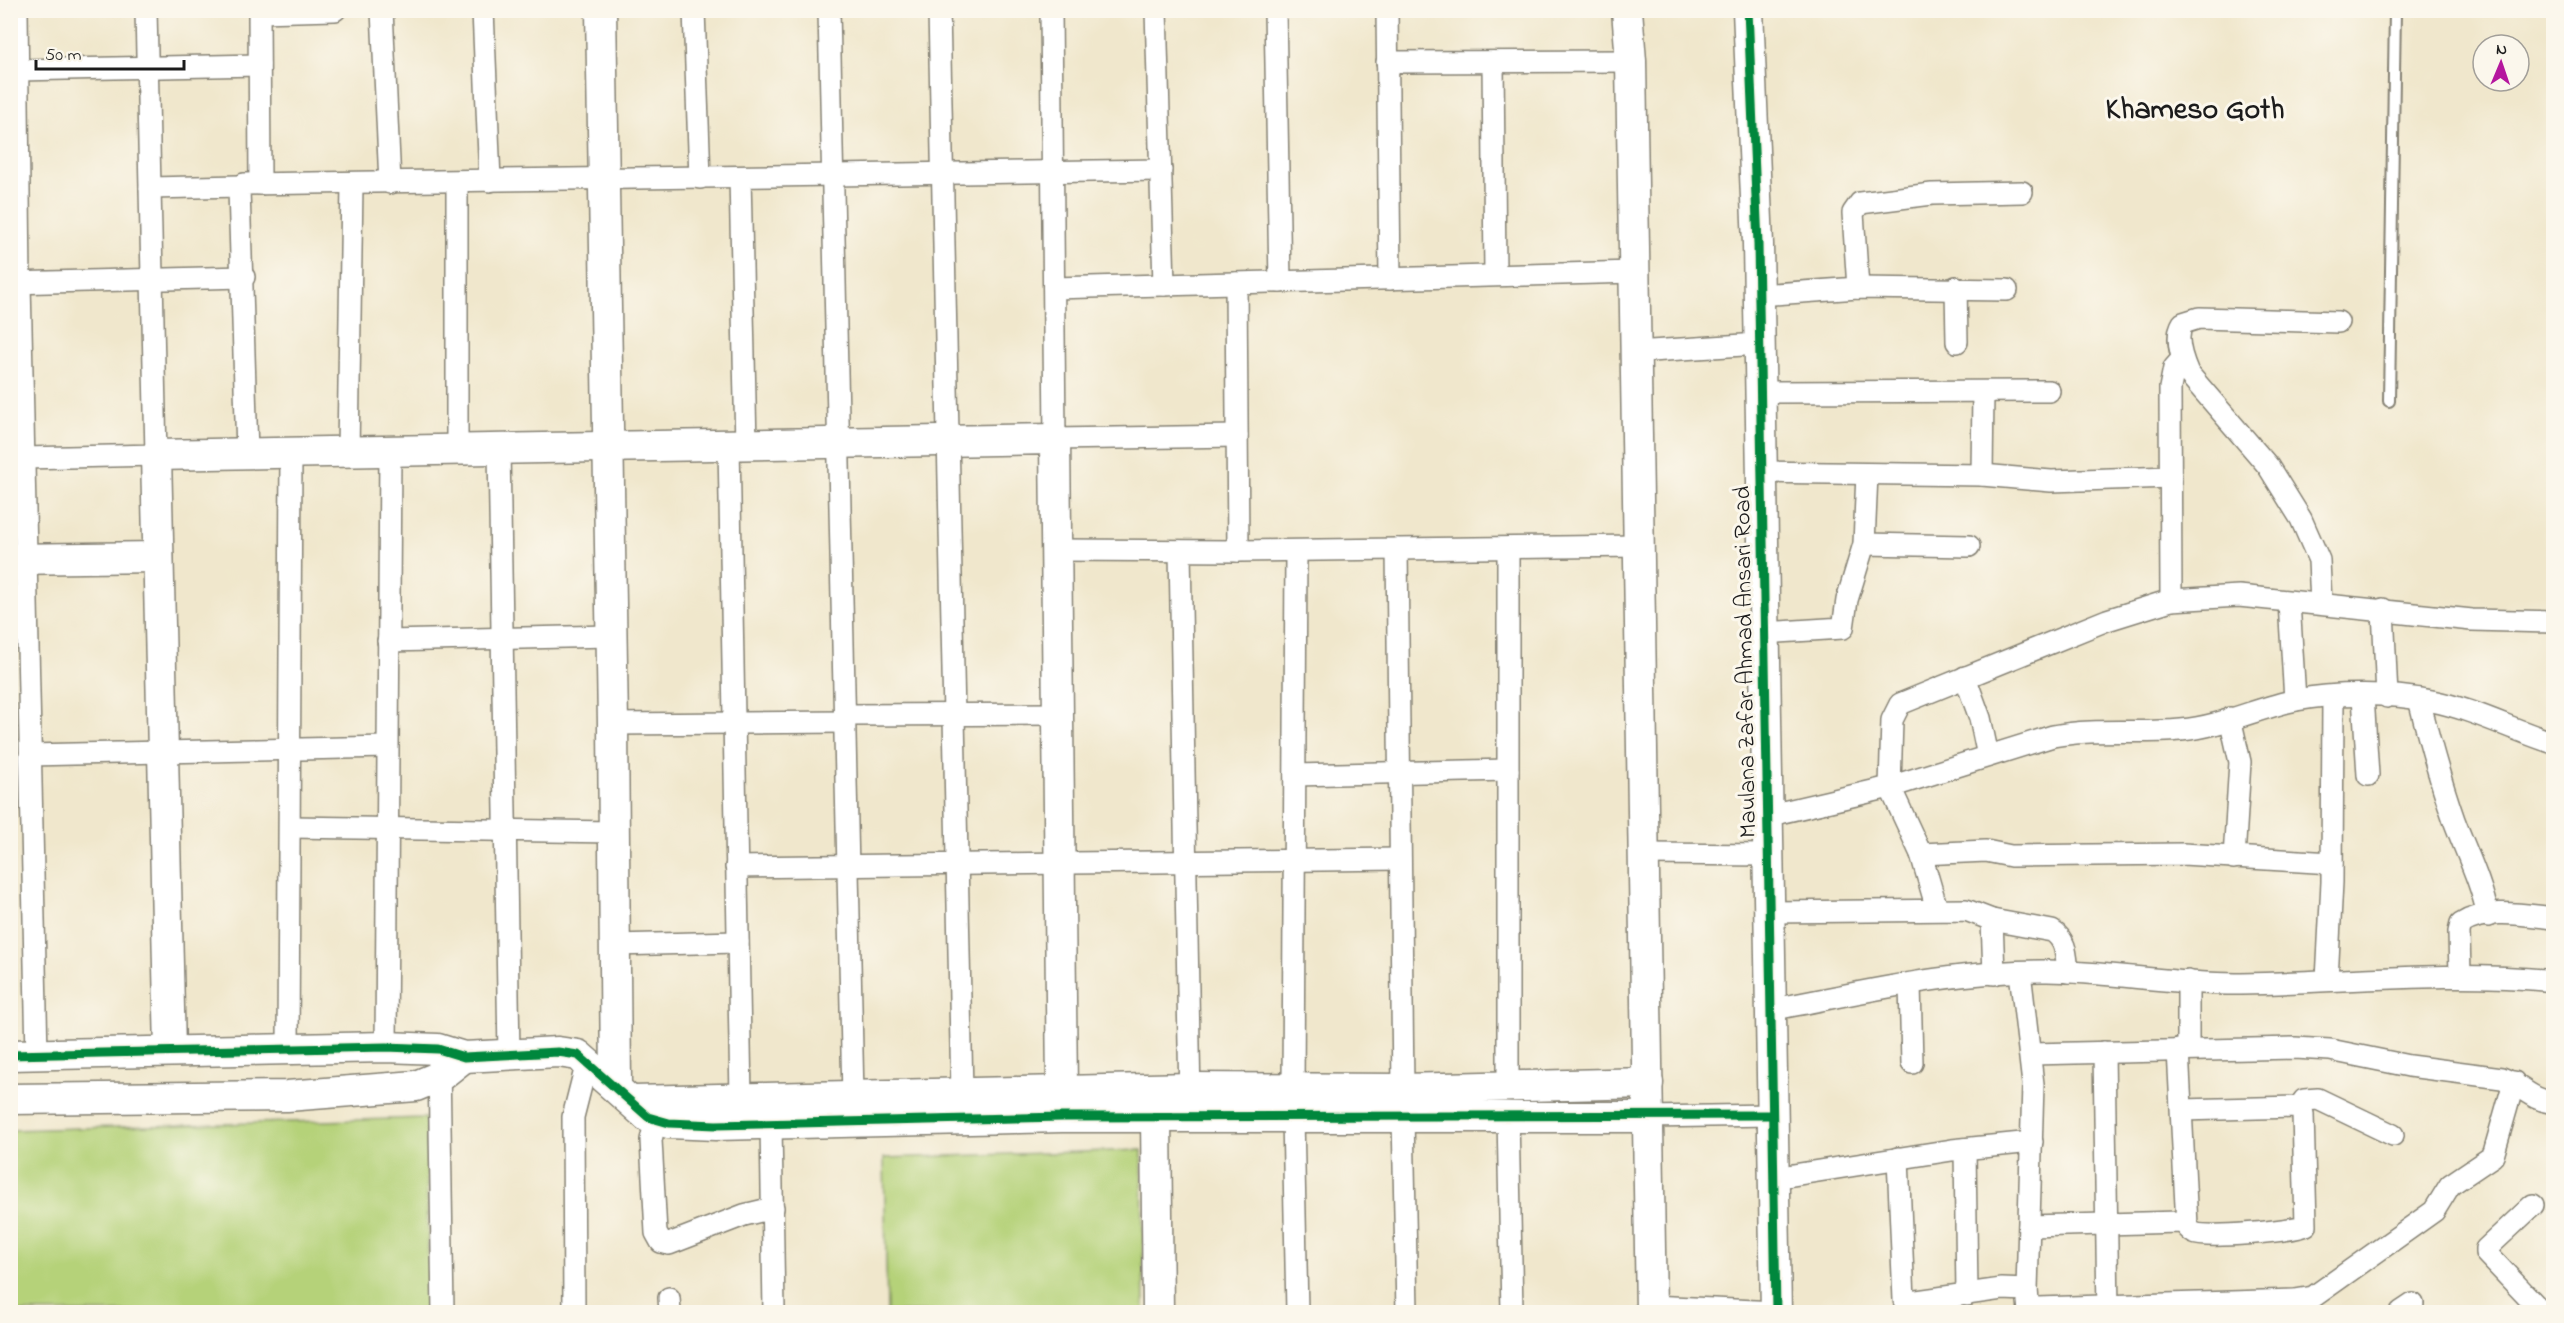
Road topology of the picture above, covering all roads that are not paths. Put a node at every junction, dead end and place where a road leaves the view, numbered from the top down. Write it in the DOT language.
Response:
graph roads {
  1 [pos="17,10"];
  2 [pos="146,10"];
  3 [pos="335,10"];
  4 [pos="382,10"];
  5 [pos="483,10"];
  6 [pos="601,10"];
  7 [pos="694,10"];
  8 [pos="829,10"];
  9 [pos="939,10"];
  10 [pos="1051,10"];
  11 [pos="1156,10"];
  12 [pos="1275,10"];
  13 [pos="1387,10"];
  14 [pos="1627,10"];
  15 [pos="1748,10"];
  16 [pos="2395,10"];
  17 [pos="259,11"];
  18 [pos="14,44"];
  19 [pos="1387,62"];
  20 [pos="1493,62"];
  21 [pos="1631,62"];
  22 [pos="259,65"];
  23 [pos="148,67"];
  24 [pos="18,70"];
  25 [pos="14,117"];
  26 [pos="1161,170"];
  27 [pos="1053,171"];
  28 [pos="943,173"];
  29 [pos="833,176"];
  30 [pos="740,177"];
  31 [pos="700,178"];
  32 [pos="603,179"];
  33 [pos="490,181"];
  34 [pos="457,182"];
  35 [pos="390,183"];
  36 [pos="351,184"];
  37 [pos="250,185"];
  38 [pos="150,188"];
  39 [pos="2022,192"];
  40 [pos="15,194"];
  41 [pos="1634,272"];
  42 [pos="1495,275"];
  43 [pos="244,278"];
  44 [pos="152,279"];
  45 [pos="1390,279"];
  46 [pos="1280,282"];
  47 [pos="15,283"];
  48 [pos="1236,283"];
  49 [pos="1164,285"];
  50 [pos="1956,287"];
  51 [pos="1054,288"];
  52 [pos="1858,288"];
  53 [pos="2007,290"];
  54 [pos="1759,295"];
  55 [pos="2338,322"];
  56 [pos="1957,342"];
  57 [pos="1759,344"];
  58 [pos="1635,352"];
  59 [pos="2182,359"];
  60 [pos="2049,391"];
  61 [pos="1759,392"];
  62 [pos="1983,392"];
  63 [pos="2389,401"];
  64 [pos="1237,436"];
  65 [pos="1055,439"];
  66 [pos="948,441"];
  67 [pos="839,443"];
  68 [pos="737,445"];
  69 [pos="607,447"];
  70 [pos="499,449"];
  71 [pos="457,450"];
  72 [pos="390,451"];
  73 [pos="348,452"];
  74 [pos="247,453"];
  75 [pos="291,453"];
  76 [pos="156,455"];
  77 [pos="24,458"];
  78 [pos="1760,472"];
  79 [pos="1867,474"];
  80 [pos="1982,475"];
  81 [pos="2171,477"];
  82 [pos="1864,544"];
  83 [pos="1639,546"];
  84 [pos="1969,546"];
  85 [pos="1508,548"];
  86 [pos="1397,549"];
  87 [pos="1056,550"];
  88 [pos="1180,551"];
  89 [pos="1238,551"];
  90 [pos="1296,551"];
  91 [pos="158,557"];
  92 [pos="18,559"];
  93 [pos="2172,600"];
  94 [pos="2289,602"];
  95 [pos="2321,604"];
  96 [pos="2383,609"];
  97 [pos="2553,622"];
  98 [pos="1763,633"];
  99 [pos="610,636"];
  100 [pos="501,637"];
  101 [pos="388,641"];
  102 [pos="1965,677"];
  103 [pos="2333,696"];
  104 [pos="2362,696"];
  105 [pos="2387,697"];
  106 [pos="2419,699"];
  107 [pos="2295,700"];
  108 [pos="954,712"];
  109 [pos="1058,714"];
  110 [pos="2230,718"];
  111 [pos="845,719"];
  112 [pos="613,724"];
  113 [pos="735,724"];
  114 [pos="2553,742"];
  115 [pos="387,747"];
  116 [pos="291,750"];
  117 [pos="163,752"];
  118 [pos="30,755"];
  119 [pos="1988,756"];
  120 [pos="1508,770"];
  121 [pos="1295,775"];
  122 [pos="1399,775"];
  123 [pos="2368,775"];
  124 [pos="1890,786"];
  125 [pos="1766,816"];
  126 [pos="291,827"];
  127 [pos="386,828"];
  128 [pos="504,830"];
  129 [pos="613,832"];
  130 [pos="1644,854"];
  131 [pos="1921,854"];
  132 [pos="1768,855"];
  133 [pos="2234,858"];
  134 [pos="1400,859"];
  135 [pos="1295,860"];
  136 [pos="1186,861"];
  137 [pos="1059,863"];
  138 [pos="2332,863"];
  139 [pos="957,864"];
  140 [pos="848,866"];
  141 [pos="736,867"];
  142 [pos="1937,909"];
  143 [pos="1768,912"];
  144 [pos="2488,916"];
  145 [pos="2553,918"];
  146 [pos="1992,920"];
  147 [pos="738,942"];
  148 [pos="614,945"];
  149 [pos="2020,972"];
  150 [pos="2068,972"];
  151 [pos="1994,974"];
  152 [pos="2460,976"];
  153 [pos="2327,980"];
  154 [pos="2188,981"];
  155 [pos="2553,981"];
  156 [pos="1910,984"];
  157 [pos="1769,1010"];
  158 [pos="386,1047"];
  159 [pos="288,1050"];
  160 [pos="2183,1050"];
  161 [pos="170,1051"];
  162 [pos="2104,1052"];
  163 [pos="2031,1054"];
  164 [pos="24,1055"];
  165 [pos="509,1055"];
  166 [pos="447,1061"];
  167 [pos="587,1062"];
  168 [pos="1912,1063"];
  169 [pos="2514,1082"];
  170 [pos="1648,1083"];
  171 [pos="1508,1086"];
  172 [pos="1190,1088"];
  173 [pos="1062,1090"];
  174 [pos="962,1093"];
  175 [pos="853,1097"];
  176 [pos="741,1098"];
  177 [pos="10,1099"];
  178 [pos="635,1102"];
  179 [pos="2553,1102"];
  180 [pos="1293,1103"];
  181 [pos="1403,1103"];
  182 [pos="2299,1107"];
  183 [pos="2182,1110"];
  184 [pos="1772,1115"];
  185 [pos="1156,1117"];
  186 [pos="1191,1117"];
  187 [pos="1508,1117"];
  188 [pos="1648,1117"];
  189 [pos="771,1125"];
  190 [pos="2393,1135"];
  191 [pos="2032,1142"];
  192 [pos="1965,1149"];
  193 [pos="1898,1158"];
  194 [pos="1774,1178"];
  195 [pos="2533,1206"];
  196 [pos="773,1208"];
  197 [pos="2106,1224"];
  198 [pos="2187,1225"];
  199 [pos="2029,1226"];
  200 [pos="2027,1290"];
  201 [pos="1966,1295"];
  202 [pos="2226,1307"];
  203 [pos="2108,1309"];
  204 [pos="1651,1310"];
  205 [pos="442,1312"];
  206 [pos="574,1312"];
  207 [pos="774,1312"];
  208 [pos="1158,1312"];
  209 [pos="1297,1312"];
  210 [pos="1407,1312"];
  211 [pos="1512,1312"];
  212 [pos="1776,1312"];
  213 [pos="2029,1312"];
  214 [pos="2542,1312"];
  1 -- 18 [label="street"];
  2 -- 23 [label="street"];
  3 -- 17 [label="street"];
  4 -- 35 [label="street"];
  5 -- 33 [label="street"];
  6 -- 32 [label="street"];
  7 -- 31 [label="street"];
  8 -- 29 [label="street"];
  9 -- 28 [label="street"];
  10 -- 27 [label="street"];
  11 -- 26 [label="street"];
  12 -- 46 [label="street"];
  13 -- 19 [label="street"];
  14 -- 21 [label="street"];
  15 -- 54 [label="street, Maulana Zafar Ahmad Ansari Road"];
  16 -- 63 [label="lane"];
  17 -- 22 [label="street"];
  18 -- 24 [label="street"];
  19 -- 20 [label="street"];
  19 -- 45 [label="street"];
  20 -- 21 [label="street"];
  20 -- 42 [label="street"];
  21 -- 41 [label="street"];
  22 -- 23 [label="street"];
  22 -- 37 [label="street"];
  23 -- 24 [label="street"];
  23 -- 38 [label="street"];
  24 -- 25 [label="street"];
  25 -- 40 [label="street"];
  26 -- 27 [label="street"];
  26 -- 49 [label="street"];
  27 -- 28 [label="street"];
  27 -- 51 [label="street"];
  28 -- 29 [label="street"];
  28 -- 66 [label="street"];
  29 -- 30 [label="street"];
  29 -- 67 [label="street"];
  30 -- 31 [label="street"];
  30 -- 68 [label="street"];
  31 -- 32 [label="street"];
  32 -- 33 [label="street"];
  32 -- 69 [label="street"];
  33 -- 34 [label="street"];
  34 -- 35 [label="street"];
  34 -- 71 [label="street"];
  35 -- 36 [label="street"];
  36 -- 37 [label="street"];
  36 -- 73 [label="street"];
  37 -- 38 [label="street"];
  37 -- 43 [label="street"];
  38 -- 44 [label="street"];
  39 -- 52 [label="street"];
  40 -- 47 [label="street"];
  41 -- 42 [label="street"];
  41 -- 58 [label="street"];
  42 -- 45 [label="street"];
  43 -- 44 [label="street"];
  43 -- 74 [label="street"];
  44 -- 47 [label="street"];
  44 -- 76 [label="street"];
  45 -- 46 [label="street"];
  46 -- 48 [label="street"];
  47 -- 77 [label="street"];
  48 -- 49 [label="street"];
  48 -- 64 [label="street"];
  49 -- 51 [label="street"];
  50 -- 52 [label="street"];
  50 -- 53 [label="street"];
  50 -- 56 [label="street"];
  51 -- 65 [label="street"];
  52 -- 54 [label="street"];
  54 -- 57 [label="street, Maulana Zafar Ahmad Ansari Road"];
  55 -- 59 [label="street"];
  57 -- 58 [label="street"];
  57 -- 61 [label="street, Maulana Zafar Ahmad Ansari Road"];
  58 -- 83 [label="street"];
  59 -- 81 [label="street"];
  59 -- 95 [label="street"];
  60 -- 62 [label="street"];
  61 -- 62 [label="street"];
  61 -- 78 [label="street, Maulana Zafar Ahmad Ansari Road"];
  62 -- 80 [label="street"];
  64 -- 65 [label="street"];
  64 -- 89 [label="street"];
  65 -- 66 [label="street"];
  65 -- 87 [label="street"];
  66 -- 67 [label="street"];
  66 -- 108 [label="street"];
  67 -- 68 [label="street"];
  67 -- 111 [label="street"];
  68 -- 69 [label="street"];
  68 -- 113 [label="street"];
  69 -- 70 [label="street"];
  69 -- 99 [label="street"];
  70 -- 71 [label="street"];
  70 -- 100 [label="street"];
  71 -- 72 [label="street"];
  72 -- 73 [label="street"];
  72 -- 101 [label="street"];
  73 -- 75 [label="street"];
  74 -- 75 [label="street"];
  74 -- 76 [label="street"];
  75 -- 116 [label="street"];
  76 -- 77 [label="street"];
  76 -- 91 [label="street"];
  77 -- 92 [label="street"];
  78 -- 79 [label="street"];
  78 -- 98 [label="street, Maulana Zafar Ahmad Ansari Road"];
  79 -- 80 [label="street"];
  79 -- 82 [label="street"];
  80 -- 81 [label="street"];
  81 -- 93 [label="street"];
  82 -- 84 [label="street"];
  82 -- 98 [label="street"];
  83 -- 85 [label="street"];
  83 -- 130 [label="street"];
  85 -- 86 [label="street"];
  85 -- 120 [label="street"];
  86 -- 90 [label="street"];
  86 -- 122 [label="street"];
  87 -- 88 [label="street"];
  87 -- 109 [label="street"];
  88 -- 89 [label="street"];
  88 -- 136 [label="street"];
  89 -- 90 [label="street"];
  90 -- 121 [label="street"];
  91 -- 92 [label="street"];
  91 -- 117 [label="street"];
  92 -- 118 [label="street"];
  93 -- 94 [label="street"];
  93 -- 102 [label="street"];
  94 -- 95 [label="street"];
  94 -- 107 [label="street"];
  95 -- 96 [label="street"];
  96 -- 97 [label="street"];
  96 -- 105 [label="street"];
  98 -- 125 [label="street, Maulana Zafar Ahmad Ansari Road"];
  99 -- 100 [label="street"];
  99 -- 112 [label="street"];
  100 -- 101 [label="street"];
  100 -- 128 [label="street"];
  101 -- 115 [label="street"];
  102 -- 119 [label="street"];
  102 -- 124 [label="street"];
  103 -- 104 [label="street"];
  103 -- 107 [label="street"];
  103 -- 138 [label="street"];
  104 -- 105 [label="street"];
  104 -- 123 [label="street"];
  105 -- 106 [label="street"];
  106 -- 114 [label="street"];
  106 -- 144 [label="street"];
  107 -- 110 [label="street"];
  108 -- 109 [label="street"];
  108 -- 111 [label="street"];
  108 -- 139 [label="street"];
  109 -- 137 [label="street"];
  110 -- 119 [label="street"];
  110 -- 133 [label="street"];
  111 -- 113 [label="street"];
  111 -- 140 [label="street"];
  112 -- 113 [label="street"];
  112 -- 129 [label="street"];
  113 -- 141 [label="street"];
  115 -- 116 [label="street"];
  115 -- 127 [label="street"];
  116 -- 117 [label="street"];
  116 -- 126 [label="street"];
  117 -- 118 [label="street"];
  117 -- 161 [label="street"];
  118 -- 164 [label="street"];
  119 -- 124 [label="street"];
  120 -- 122 [label="street"];
  120 -- 171 [label="street"];
  121 -- 122 [label="street"];
  121 -- 135 [label="street"];
  122 -- 134 [label="street"];
  124 -- 125 [label="street"];
  124 -- 131 [label="street"];
  125 -- 132 [label="street, Maulana Zafar Ahmad Ansari Road"];
  126 -- 127 [label="street"];
  126 -- 159 [label="street"];
  127 -- 128 [label="street"];
  127 -- 158 [label="street"];
  128 -- 129 [label="street"];
  128 -- 165 [label="street"];
  129 -- 148 [label="street"];
  130 -- 132 [label="street"];
  130 -- 170 [label="street"];
  131 -- 133 [label="street"];
  131 -- 142 [label="street"];
  132 -- 143 [label="street, Maulana Zafar Ahmad Ansari Road"];
  133 -- 138 [label="street"];
  134 -- 135 [label="street"];
  134 -- 181 [label="street"];
  135 -- 136 [label="street"];
  135 -- 180 [label="street"];
  136 -- 137 [label="street"];
  136 -- 172 [label="street"];
  137 -- 139 [label="street"];
  137 -- 173 [label="street"];
  138 -- 153 [label="street"];
  139 -- 140 [label="street"];
  139 -- 174 [label="street"];
  140 -- 141 [label="street"];
  140 -- 175 [label="street"];
  141 -- 147 [label="street"];
  142 -- 143 [label="street"];
  142 -- 146 [label="street"];
  143 -- 157 [label="street, Maulana Zafar Ahmad Ansari Road"];
  144 -- 145 [label="street"];
  144 -- 152 [label="street"];
  146 -- 150 [label="street"];
  146 -- 151 [label="street"];
  147 -- 148 [label="street"];
  147 -- 176 [label="street"];
  148 -- 178 [label="street"];
  149 -- 150 [label="street"];
  149 -- 151 [label="street"];
  149 -- 163 [label="street"];
  150 -- 154 [label="street"];
  151 -- 156 [label="street"];
  152 -- 153 [label="street"];
  152 -- 155 [label="street"];
  153 -- 154 [label="street"];
  154 -- 160 [label="street"];
  156 -- 157 [label="street"];
  156 -- 168 [label="street"];
  157 -- 184 [label="street, Maulana Zafar Ahmad Ansari Road"];
  158 -- 159 [label="street"];
  158 -- 166 [label="street"];
  159 -- 161 [label="street"];
  160 -- 162 [label="street"];
  160 -- 169 [label="street"];
  160 -- 183 [label="street"];
  161 -- 164 [label="street"];
  162 -- 163 [label="street"];
  162 -- 197 [label="street"];
  163 -- 191 [label="street"];
  165 -- 166 [label="street"];
  165 -- 167 [label="street"];
  166 -- 177 [label="street"];
  166 -- 205 [label="street"];
  167 -- 178 [label="street"];
  167 -- 206 [label="street"];
  169 -- 179 [label="street"];
  169 -- 202 [label="street"];
  170 -- 171 [label="street"];
  170 -- 188 [label="street"];
  171 -- 181 [label="street"];
  172 -- 173 [label="street"];
  172 -- 180 [label="street"];
  172 -- 186 [label="street"];
  173 -- 174 [label="street"];
  174 -- 175 [label="street"];
  175 -- 176 [label="street"];
  176 -- 178 [label="street"];
  178 -- 189 [label="street"];
  178 -- 196 [label="street"];
  180 -- 181 [label="street"];
  180 -- 186 [label="street"];
  180 -- 209 [label="street"];
  181 -- 187 [label="street"];
  181 -- 210 [label="street"];
  182 -- 183 [label="street"];
  182 -- 190 [label="street"];
  182 -- 198 [label="street"];
  183 -- 198 [label="street"];
  184 -- 188 [label="street"];
  184 -- 194 [label="street, Maulana Zafar Ahmad Ansari Road"];
  185 -- 186 [label="street"];
  185 -- 189 [label="street"];
  185 -- 208 [label="street"];
  187 -- 188 [label="street"];
  187 -- 211 [label="street"];
  188 -- 204 [label="street"];
  189 -- 196 [label="street"];
  191 -- 192 [label="street"];
  191 -- 199 [label="street"];
  192 -- 193 [label="street"];
  192 -- 201 [label="street"];
  193 -- 194 [label="street"];
  193 -- 201 [label="street"];
  194 -- 212 [label="street, Maulana Zafar Ahmad Ansari Road"];
  195 -- 214 [label="street"];
  196 -- 207 [label="street"];
  197 -- 198 [label="street"];
  197 -- 199 [label="street"];
  197 -- 203 [label="street"];
  199 -- 200 [label="street"];
  200 -- 201 [label="street"];
  200 -- 213 [label="street"];
  202 -- 203 [label="street"];
  203 -- 213 [label="street"];
  204 -- 212 [label="street"];
}
